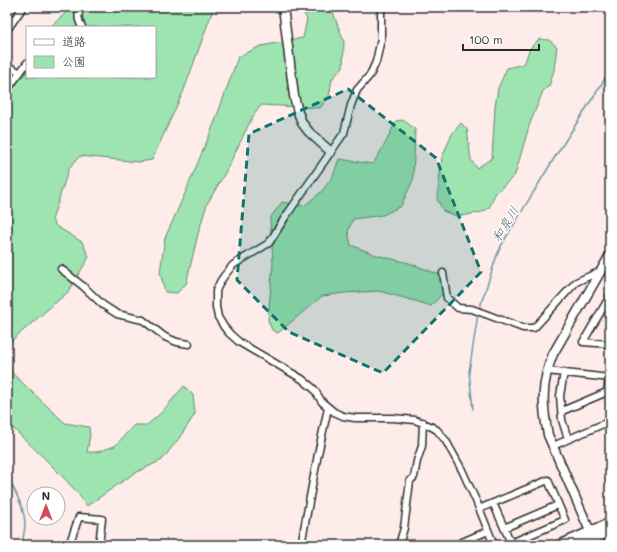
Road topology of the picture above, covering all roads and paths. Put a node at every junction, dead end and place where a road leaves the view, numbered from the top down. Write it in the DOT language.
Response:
graph roads {
  1 [pos="23,7"];
  2 [pos="81,7"];
  3 [pos="282,7"];
  4 [pos="381,7"];
  5 [pos="82,26"];
  6 [pos="7,30"];
  7 [pos="26,64"];
  8 [pos="7,65"];
  9 [pos="20,73"];
  10 [pos="7,90"];
  11 [pos="331,152"];
  12 [pos="609,260"];
  13 [pos="61,269"];
  14 [pos="600,271"];
  15 [pos="443,273"];
  16 [pos="610,296"];
  17 [pos="189,344"];
  18 [pos="610,344"];
  19 [pos="547,371"];
  20 [pos="564,372"];
  21 [pos="610,378"];
  22 [pos="328,408"];
  23 [pos="562,411"];
  24 [pos="610,421"];
  25 [pos="423,422"];
  26 [pos="568,439"];
  27 [pos="553,446"];
  28 [pos="493,503"];
  29 [pos="558,505"];
  30 [pos="479,509"];
  31 [pos="610,524"];
  32 [pos="504,528"];
  33 [pos="488,531"];
  34 [pos="610,532"];
  35 [pos="593,539"];
  36 [pos="69,545"];
  37 [pos="99,545"];
  38 [pos="301,545"];
  39 [pos="399,545"];
  40 [pos="459,545"];
  41 [pos="494,545"];
  42 [pos="560,545"];
  43 [pos="581,545"];
  1 -- 6 [label="street"];
  2 -- 5 [label="street"];
  3 -- 11 [label="street"];
  4 -- 11 [label="street"];
  7 -- 9 [label="street"];
  8 -- 9 [label="street"];
  9 -- 10 [label="street"];
  11 -- 22 [label="street"];
  12 -- 14 [label="street"];
  13 -- 17 [label="street"];
  14 -- 15 [label="street"];
  14 -- 19 [label="street"];
  16 -- 18 [label="street"];
  19 -- 20 [label="street"];
  19 -- 27 [label="street"];
  20 -- 21 [label="street"];
  20 -- 23 [label="street"];
  21 -- 23 [label="street"];
  22 -- 25 [label="street"];
  22 -- 38 [label="street"];
  23 -- 26 [label="street"];
  24 -- 26 [label="street"];
  25 -- 30 [label="street"];
  25 -- 39 [label="street"];
  26 -- 27 [label="street"];
  27 -- 35 [label="street"];
  28 -- 29 [label="street"];
  28 -- 30 [label="street"];
  28 -- 32 [label="street"];
  29 -- 32 [label="street"];
  29 -- 32 [label="street"];
  30 -- 33 [label="street"];
  31 -- 35 [label="main road"];
  33 -- 40 [label="street"];
  33 -- 41 [label="street"];
  34 -- 35 [label="main road"];
  35 -- 42 [label="main road"];
  35 -- 43 [label="main road"];
  36 -- 37 [label="street"];
}
